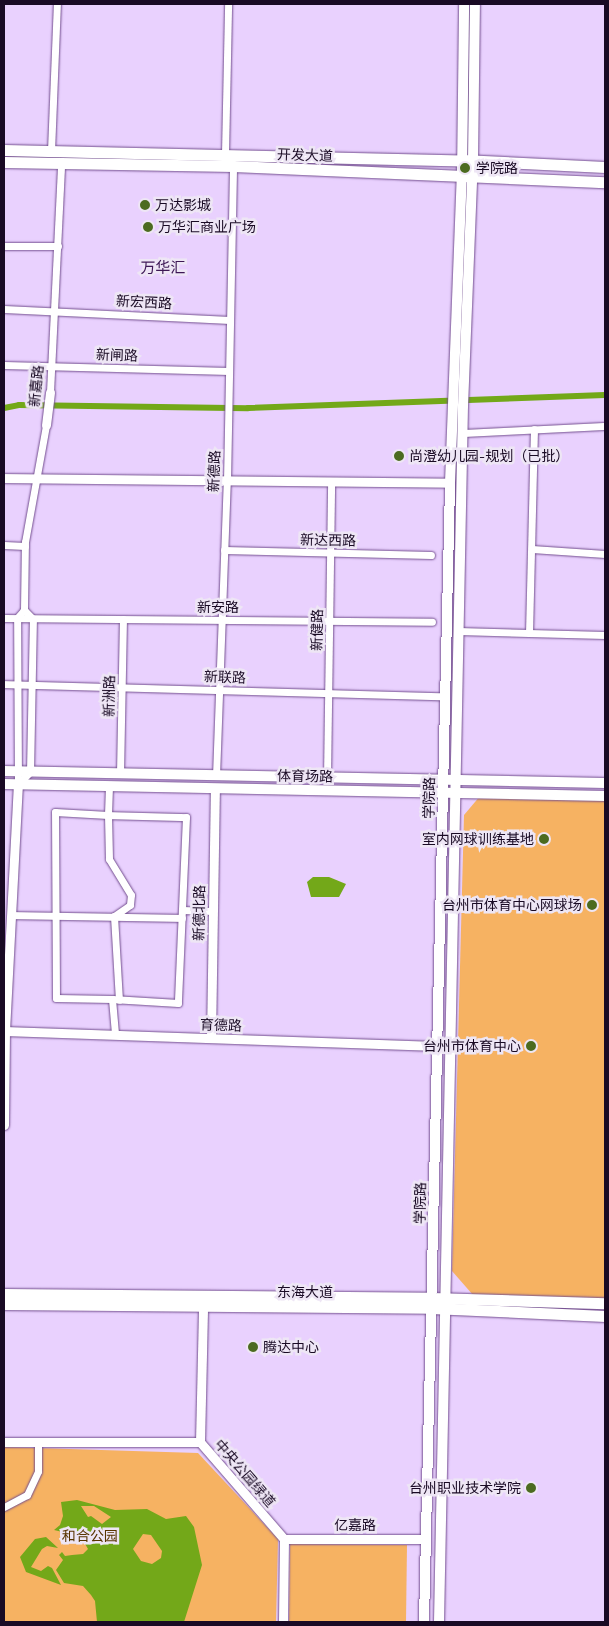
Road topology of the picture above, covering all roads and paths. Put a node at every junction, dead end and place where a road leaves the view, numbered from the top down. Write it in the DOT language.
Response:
graph roads {
  1 [pos="57,4"];
  2 [pos="228,4"];
  3 [pos="464,4"];
  4 [pos="475,4"];
  5 [pos="4,150"];
  6 [pos="51,151"];
  7 [pos="225,154"];
  8 [pos="468,160"];
  9 [pos="4,162"];
  10 [pos="61,164"];
  11 [pos="233,166"];
  12 [pos="605,167"];
  13 [pos="467,176"];
  14 [pos="605,182"];
  15 [pos="4,246"];
  16 [pos="58,246"];
  17 [pos="4,309"];
  18 [pos="55,310"];
  19 [pos="230,320"];
  20 [pos="4,365"];
  21 [pos="53,365"];
  22 [pos="229,371"];
  23 [pos="50,392"];
  24 [pos="458,407"];
  25 [pos="46,425"];
  26 [pos="605,426"];
  27 [pos="534,429"];
  28 [pos="462,433"];
  29 [pos="4,478"];
  30 [pos="37,478"];
  31 [pos="227,481"];
  32 [pos="331,482"];
  33 [pos="450,483"];
  34 [pos="4,545"];
  35 [pos="25,546"];
  36 [pos="532,549"];
  37 [pos="224,550"];
  38 [pos="330,553"];
  39 [pos="605,554"];
  40 [pos="431,555"];
  41 [pos="24,610"];
  42 [pos="4,618"];
  43 [pos="17,618"];
  44 [pos="33,619"];
  45 [pos="123,619"];
  46 [pos="222,619"];
  47 [pos="330,621"];
  48 [pos="432,622"];
  49 [pos="458,631"];
  50 [pos="529,633"];
  51 [pos="605,635"];
  52 [pos="4,684"];
  53 [pos="16,685"];
  54 [pos="32,685"];
  55 [pos="122,687"];
  56 [pos="219,690"];
  57 [pos="328,693"];
  58 [pos="445,696"];
  59 [pos="4,771"];
  60 [pos="16,772"];
  61 [pos="30,772"];
  62 [pos="120,774"];
  63 [pos="216,776"];
  64 [pos="327,778"];
  65 [pos="443,780"];
  66 [pos="456,780"];
  67 [pos="605,783"];
  68 [pos="4,784"];
  69 [pos="18,784"];
  70 [pos="108,786"];
  71 [pos="215,788"];
  72 [pos="455,793"];
  73 [pos="443,794"];
  74 [pos="605,796"];
  75 [pos="108,815"];
  76 [pos="182,910"];
  77 [pos="213,911"];
  78 [pos="11,915"];
  79 [pos="55,915"];
  80 [pos="114,916"];
  81 [pos="182,918"];
  82 [pos="116,1000"];
  83 [pos="4,1031"];
  84 [pos="115,1035"];
  85 [pos="211,1038"];
  86 [pos="437,1046"];
  87 [pos="4,1125"];
  88 [pos="4,1294"];
  89 [pos="431,1303"];
  90 [pos="445,1303"];
  91 [pos="605,1303"];
  92 [pos="4,1304"];
  93 [pos="203,1306"];
  94 [pos="605,1316"];
  95 [pos="4,1442"];
  96 [pos="38,1442"];
  97 [pos="200,1442"];
  98 [pos="4,1507"];
  99 [pos="284,1539"];
  100 [pos="426,1539"];
  101 [pos="283,1622"];
  102 [pos="424,1622"];
  103 [pos="440,1622"];
  1 -- 6 [label="street"];
  2 -- 7 [label="street"];
  3 -- 8 [label="main road, 学院路"];
  4 -- 8 [label="main road, 学院路"];
  5 -- 6 [label="main road, 开发大道"];
  6 -- 8 [label="main road, 开发大道"];
  8 -- 12 [label="main road, 开发大道"];
  8 -- 13 [label="main road, 学院路"];
  9 -- 10 [label="main road, 开发大道"];
  10 -- 11 [label="main road, 开发大道"];
  10 -- 16 [label="street, 新嘉路"];
  11 -- 13 [label="main road, 开发大道"];
  11 -- 19 [label="street, 新德路"];
  13 -- 14 [label="main road, 开发大道"];
  13 -- 24 [label="main road, 学院路"];
  15 -- 16 [label="street"];
  16 -- 18 [label="street, 新嘉路"];
  17 -- 18 [label="street, 新宏西路"];
  18 -- 19 [label="street, 新宏西路"];
  18 -- 21 [label="street, 新嘉路"];
  19 -- 22 [label="street, 新德路"];
  20 -- 21 [label="street, 新闸路"];
  21 -- 22 [label="street, 新闸路"];
  21 -- 23 [label="street, 新嘉路"];
  22 -- 31 [label="street, 新德路"];
  23 -- 25 [label="street, 新嘉路"];
  24 -- 28 [label="main road, 学院路"];
  24 -- 33 [label="main road, 学院路"];
  25 -- 30 [label="street, 新嘉路"];
  26 -- 27 [label="street"];
  27 -- 28 [label="street"];
  27 -- 36 [label="street"];
  28 -- 49 [label="main road, 学院路"];
  29 -- 30 [label="street"];
  30 -- 31 [label="street"];
  30 -- 35 [label="street, 新嘉路"];
  31 -- 32 [label="street"];
  31 -- 37 [label="street, 新德路"];
  32 -- 33 [label="street"];
  32 -- 38 [label="street, 新健路"];
  33 -- 58 [label="main road, 学院路"];
  34 -- 35 [label="street"];
  35 -- 41 [label="street, 新嘉路"];
  36 -- 39 [label="street"];
  36 -- 50 [label="street"];
  37 -- 38 [label="street, 新达西路"];
  37 -- 46 [label="street, 新德路"];
  38 -- 40 [label="street, 新达西路"];
  38 -- 47 [label="street, 新健路"];
  41 -- 43 [label="street"];
  41 -- 44 [label="street"];
  42 -- 43 [label="street, 新安路"];
  43 -- 44 [label="street, 新安路"];
  43 -- 53 [label="street"];
  44 -- 45 [label="street, 新安路"];
  44 -- 54 [label="street"];
  45 -- 46 [label="street, 新安路"];
  45 -- 55 [label="street, 新洲路"];
  46 -- 47 [label="street, 新安路"];
  46 -- 56 [label="street, 新德路"];
  47 -- 48 [label="street, 新安路"];
  47 -- 57 [label="street, 新健路"];
  49 -- 50 [label="street"];
  49 -- 66 [label="main road, 学院路"];
  50 -- 51 [label="street"];
  52 -- 53 [label="street, 新联路"];
  53 -- 54 [label="street, 新联路"];
  53 -- 60 [label="street"];
  54 -- 55 [label="street, 新联路"];
  54 -- 61 [label="street"];
  55 -- 56 [label="street, 新联路"];
  55 -- 62 [label="street, 新洲路"];
  56 -- 57 [label="street, 新联路"];
  56 -- 63 [label="street, 新德路"];
  57 -- 58 [label="street, 新联路"];
  57 -- 64 [label="street, 新健路"];
  58 -- 65 [label="main road, 学院路"];
  59 -- 60 [label="main road"];
  60 -- 61 [label="main road"];
  60 -- 69 [label="street"];
  61 -- 62 [label="main road"];
  61 -- 69 [label="street"];
  62 -- 63 [label="main road"];
  63 -- 64 [label="main road"];
  64 -- 65 [label="main road"];
  65 -- 66 [label="main road"];
  65 -- 73 [label="main road, 学院路"];
  66 -- 67 [label="main road"];
  66 -- 72 [label="main road, 学院路"];
  68 -- 69 [label="main road, 体育场路"];
  69 -- 70 [label="main road, 体育场路"];
  69 -- 78 [label="street"];
  70 -- 71 [label="main road, 体育场路"];
  70 -- 75 [label="street"];
  71 -- 73 [label="main road, 体育场路"];
  71 -- 77 [label="street, 新德北路"];
  72 -- 73 [label="main road, 体育场路"];
  72 -- 74 [label="main road, 体育场路"];
  72 -- 90 [label="main road, 学院路"];
  73 -- 86 [label="main road, 学院路"];
  75 -- 76 [label="street"];
  75 -- 79 [label="street"];
  75 -- 80 [label="street"];
  76 -- 77 [label="street"];
  76 -- 81 [label="street"];
  77 -- 85 [label="street, 新德北路"];
  78 -- 79 [label="street"];
  78 -- 83 [label="street"];
  79 -- 80 [label="street"];
  79 -- 82 [label="street"];
  80 -- 81 [label="street"];
  80 -- 82 [label="street"];
  81 -- 82 [label="street"];
  82 -- 84 [label="street"];
  83 -- 84 [label="street, 育德路"];
  83 -- 87 [label="street"];
  84 -- 85 [label="street, 育德路"];
  85 -- 86 [label="street, 育德路"];
  86 -- 89 [label="main road, 学院路"];
  88 -- 89 [label="main road, 东海大道"];
  89 -- 90 [label="main road, 东海大道"];
  89 -- 93 [label="main road, 东海大道"];
  89 -- 100 [label="main road, 学院路"];
  90 -- 91 [label="main road, 东海大道"];
  90 -- 94 [label="main road, 东海大道"];
  90 -- 103 [label="main road, 学院路"];
  92 -- 93 [label="main road, 东海大道"];
  93 -- 97 [label="street"];
  95 -- 96 [label="street, 中央公园绿道"];
  96 -- 97 [label="street, 中央公园绿道"];
  96 -- 98 [label="street"];
  97 -- 99 [label="street, 中央公园绿道"];
  99 -- 100 [label="street, 亿嘉路"];
  99 -- 101 [label="street"];
  100 -- 102 [label="main road, 学院路"];
}
